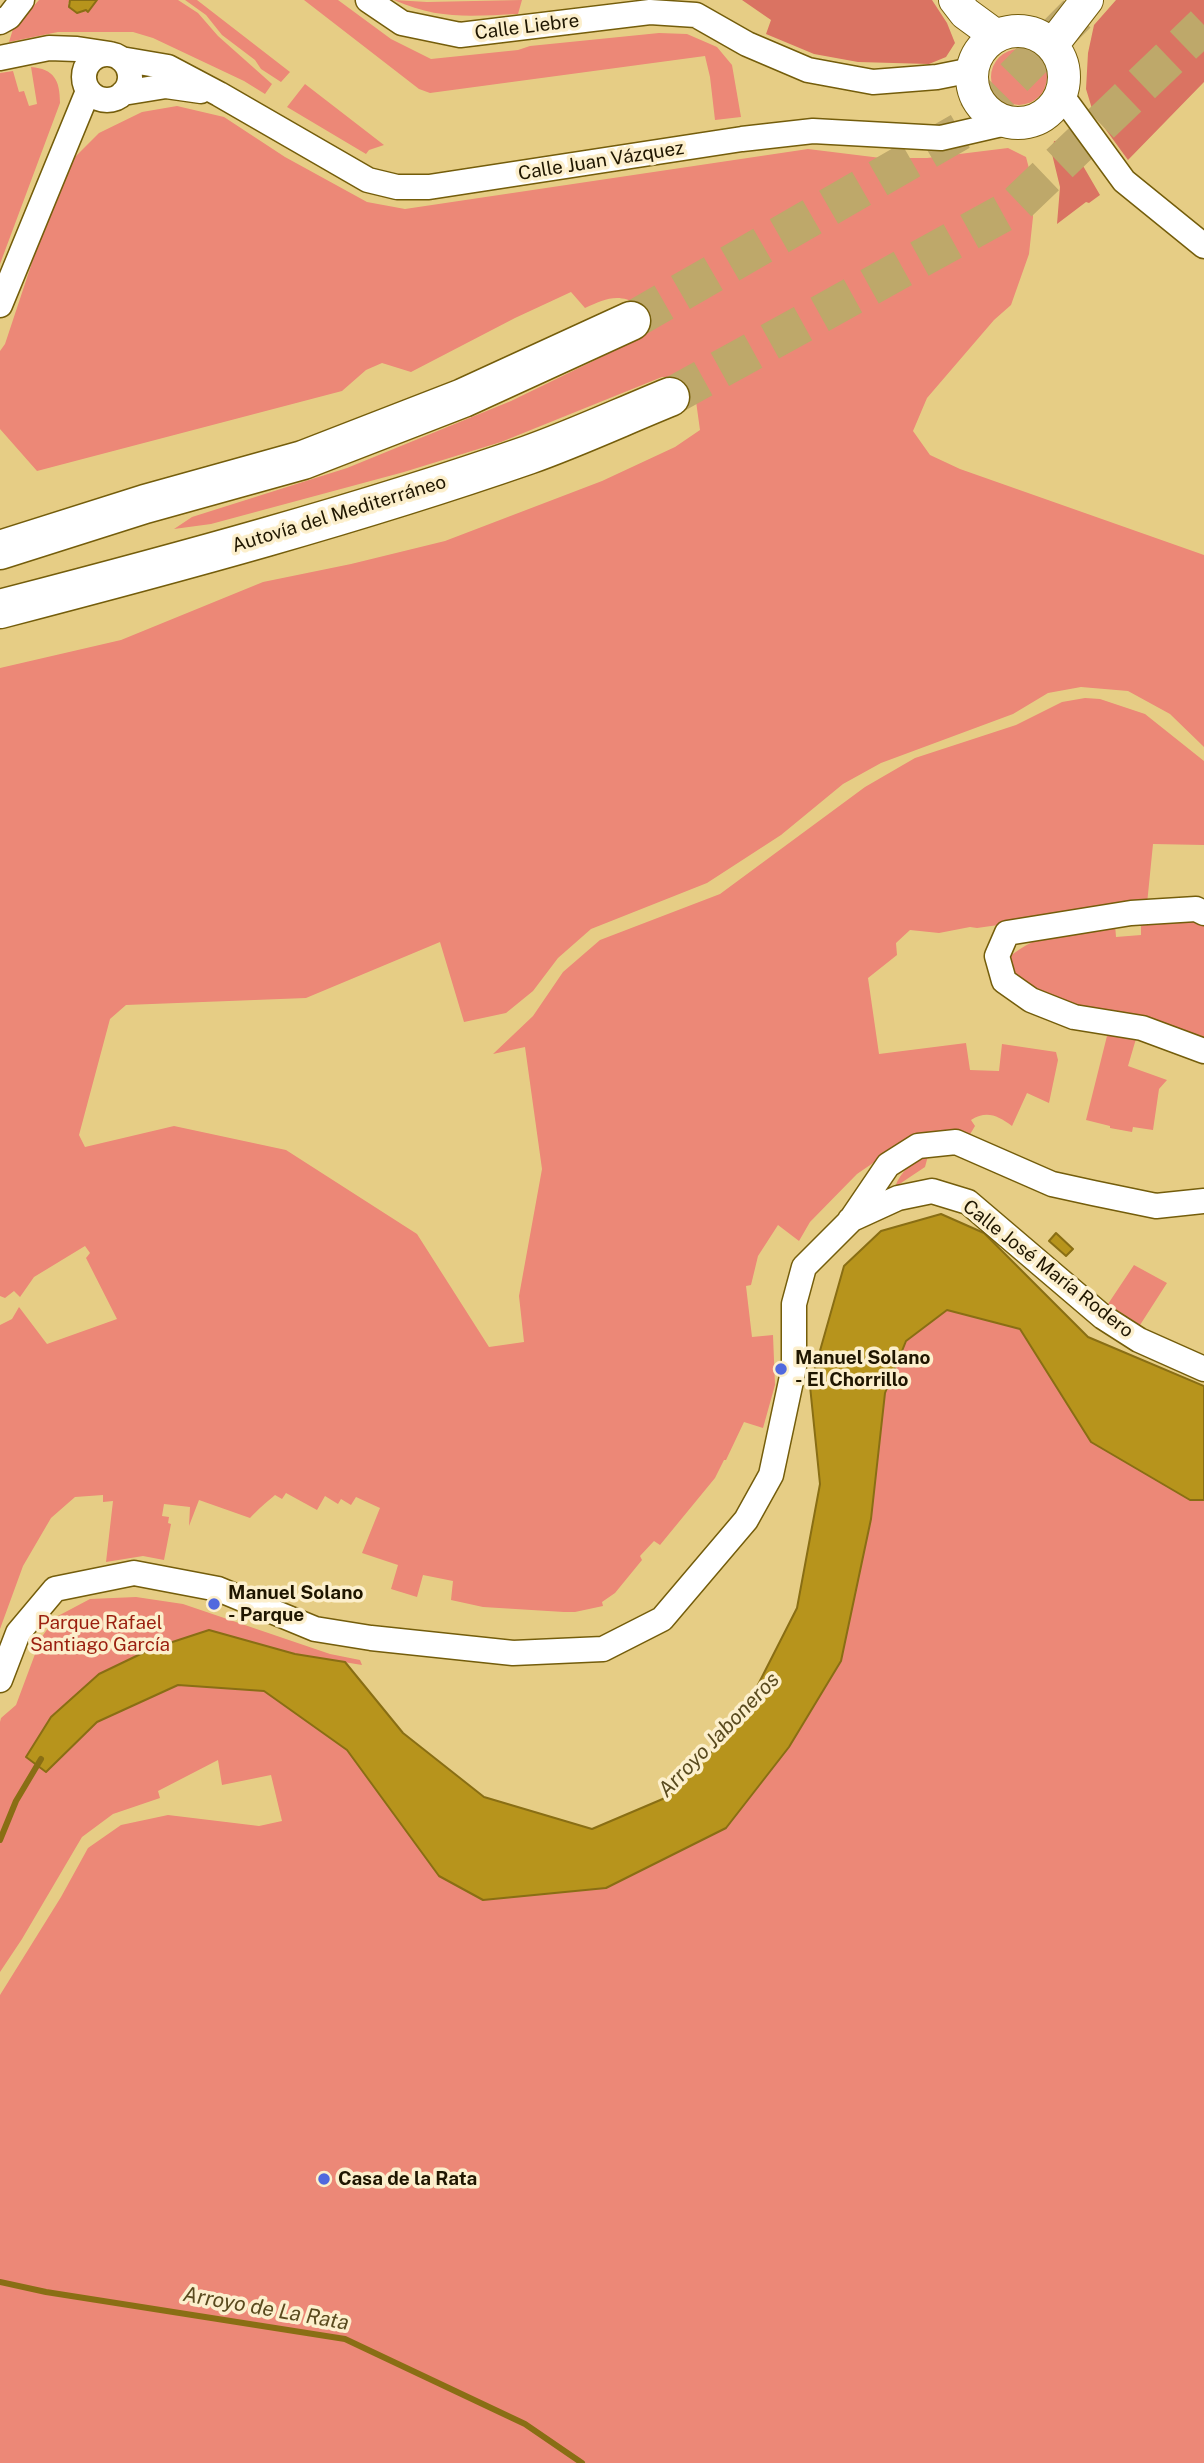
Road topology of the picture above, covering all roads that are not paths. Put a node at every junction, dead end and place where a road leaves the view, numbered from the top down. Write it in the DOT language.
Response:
graph roads {
  1 [pos="22,0"];
  2 [pos="368,0"];
  3 [pos="956,0"];
  4 [pos="1087,0"];
  5 [pos="0,22"];
  6 [pos="995,35"];
  7 [pos="1053,44"];
  8 [pos="30,52"];
  9 [pos="116,57"];
  10 [pos="0,58"];
  11 [pos="972,70"];
  12 [pos="86,87"];
  13 [pos="219,94"];
  14 [pos="119,96"];
  15 [pos="1062,96"];
  16 [pos="1006,123"];
  17 [pos="60,157"];
  18 [pos="1204,246"];
  19 [pos="0,305"];
  20 [pos="631,320"];
  21 [pos="670,397"];
  22 [pos="0,550"];
  23 [pos="0,609"];
  24 [pos="1204,913"];
  25 [pos="1204,1051"];
  26 [pos="1204,1201"];
  27 [pos="850,1221"];
  28 [pos="1204,1369"];
  29 [pos="0,1680"];
  1 -- 5 [label="street"];
  2 -- 11 [label="street, Calle Liebre"];
  3 -- 6 [label="street"];
  4 -- 7 [label="street"];
  6 -- 7 [label="street"];
  6 -- 11 [label="street"];
  7 -- 15 [label="street"];
  8 -- 9 [label="street"];
  8 -- 10 [label="street"];
  8 -- 12 [label="street"];
  9 -- 12 [label="street"];
  9 -- 13 [label="street, Calle Juan Vázquez"];
  9 -- 14 [label="street"];
  11 -- 16 [label="street"];
  12 -- 14 [label="street"];
  12 -- 17 [label="street"];
  13 -- 14 [label="street, Calle Juan Vázquez"];
  13 -- 16 [label="street, Calle Juan Vázquez"];
  14 -- 17 [label="street"];
  15 -- 16 [label="street"];
  15 -- 18 [label="street"];
  17 -- 19 [label="street"];
  20 -- 22 [label="highway"];
  21 -- 23 [label="highway, Autovía del Mediterráneo"];
  24 -- 25 [label="street"];
  26 -- 27 [label="street"];
  27 -- 28 [label="street, Calle José María Rodero"];
  27 -- 29 [label="street"];
}
